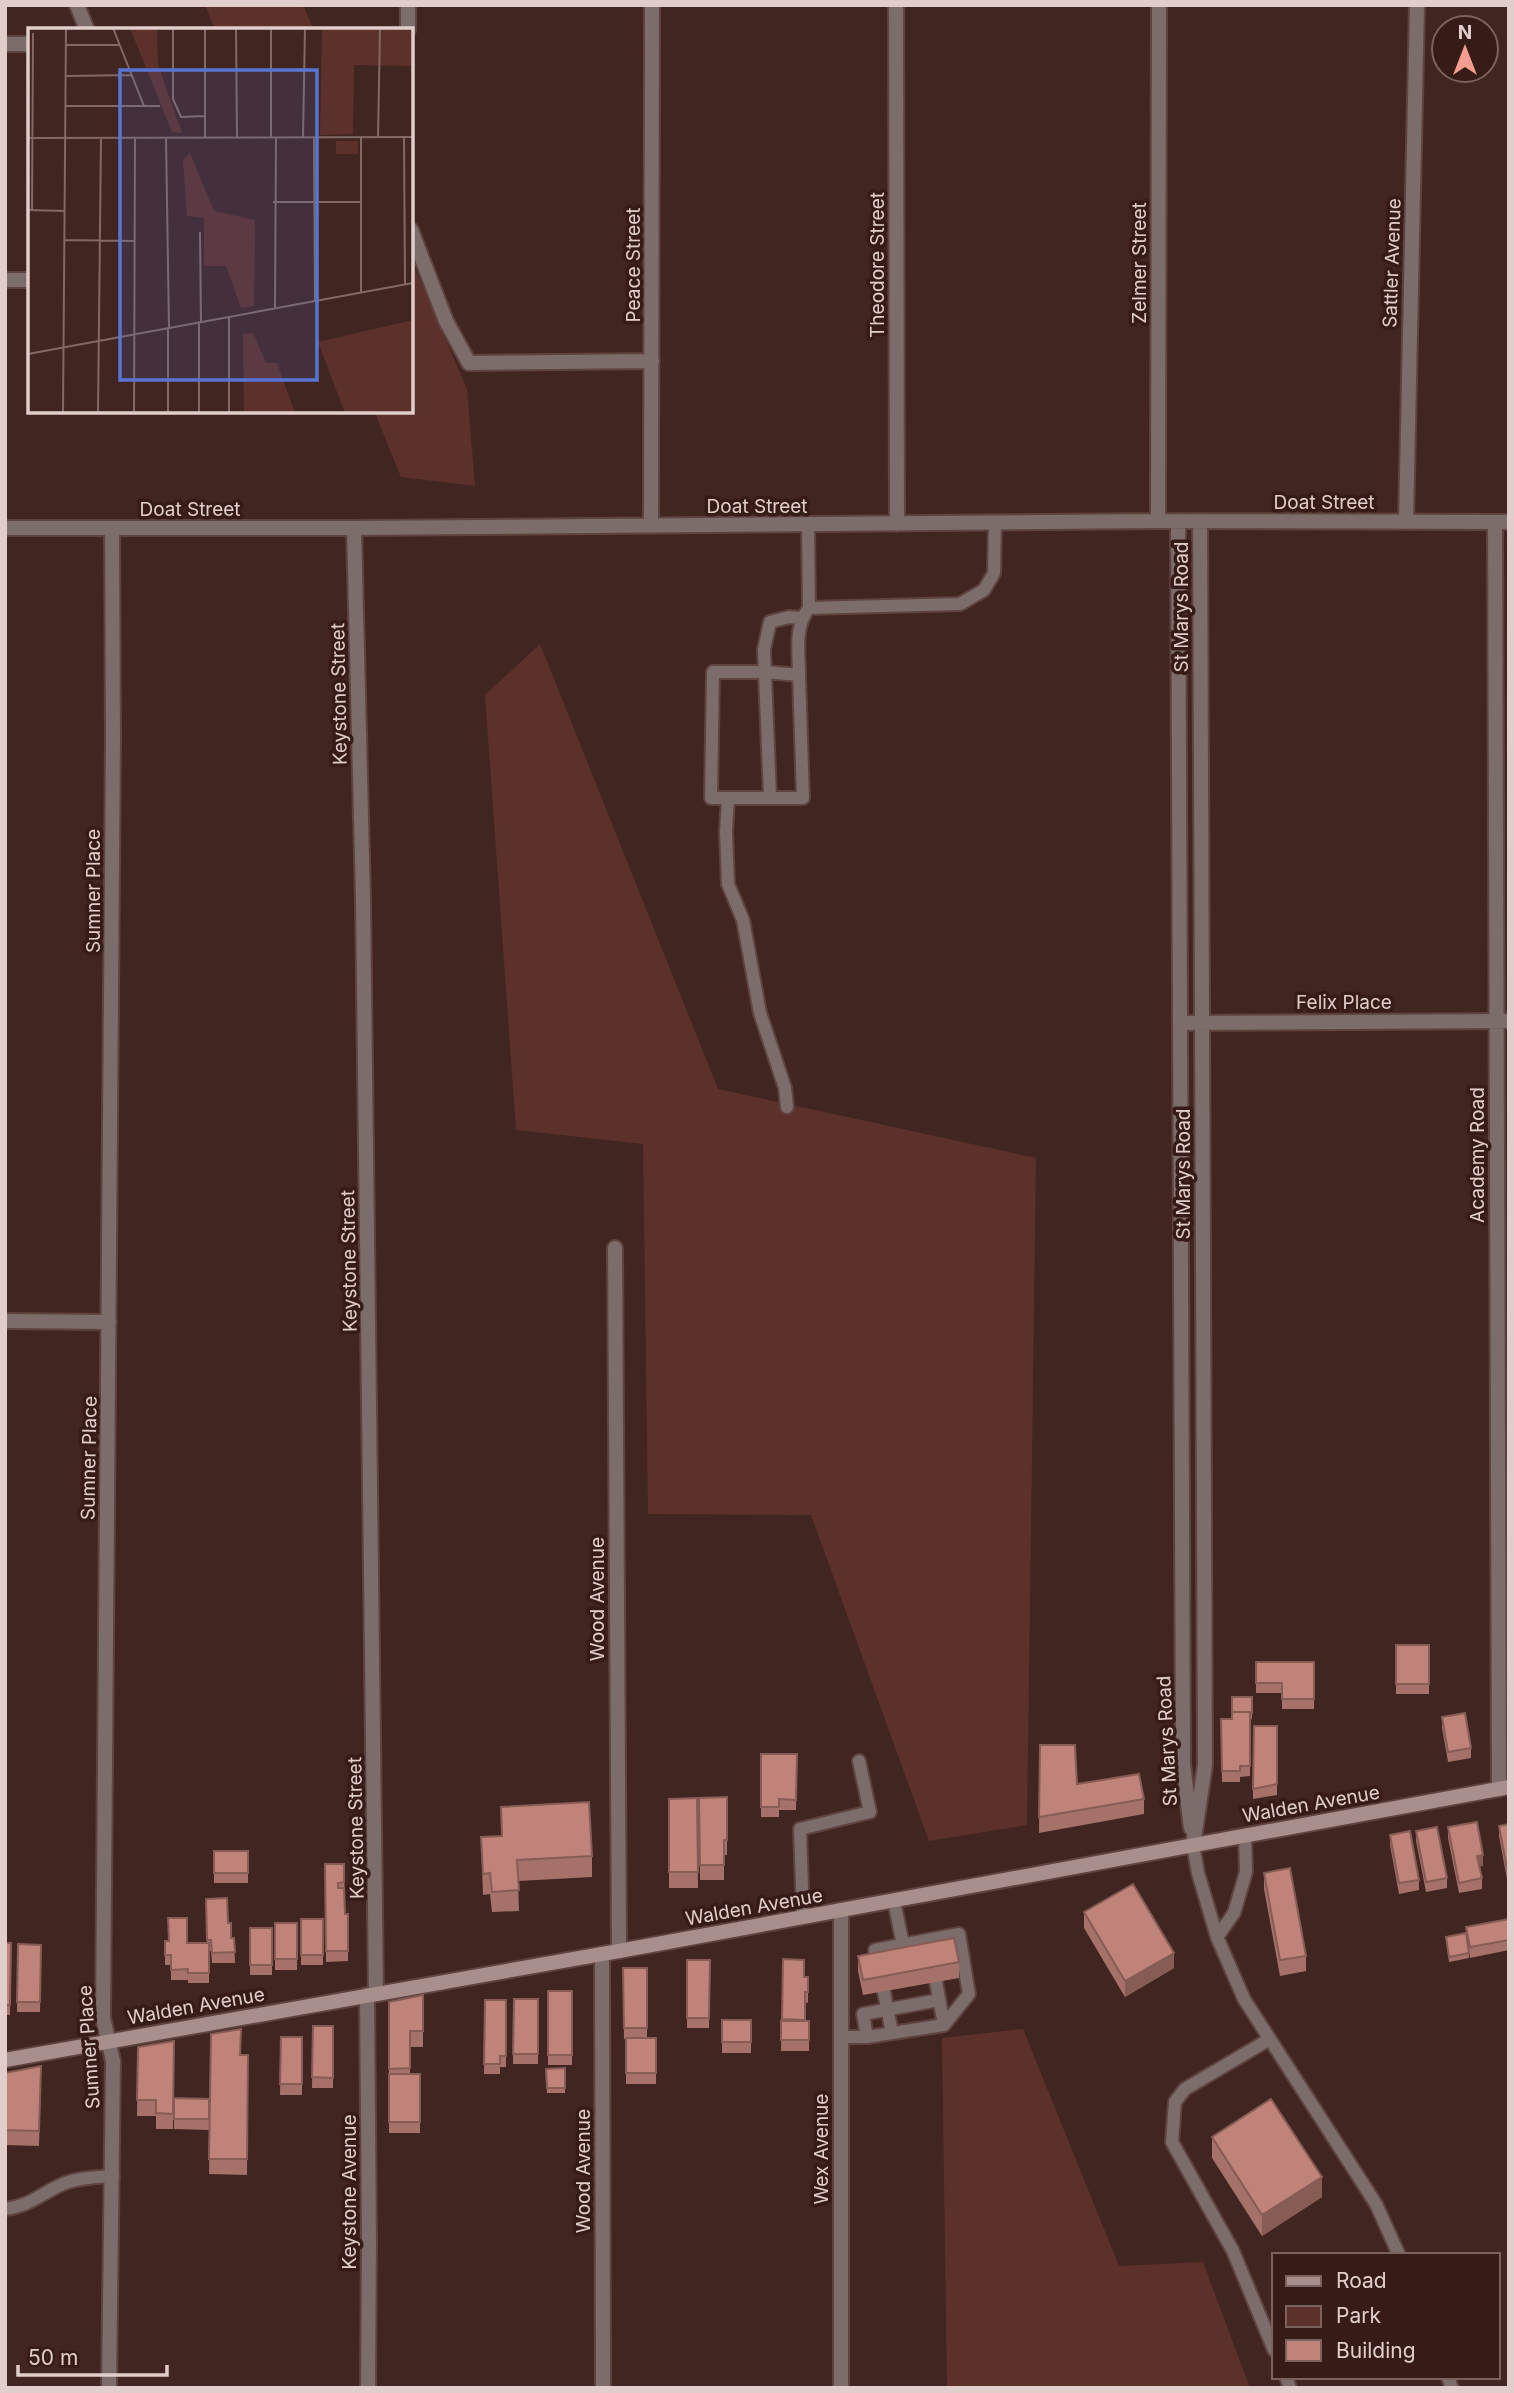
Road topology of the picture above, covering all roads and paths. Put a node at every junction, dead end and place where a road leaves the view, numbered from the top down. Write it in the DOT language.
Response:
graph roads {
  1 [pos="77,5"];
  2 [pos="408,5"];
  3 [pos="652,5"];
  4 [pos="896,5"];
  5 [pos="1158,5"];
  6 [pos="1417,5"];
  7 [pos="86,28"];
  8 [pos="408,28"];
  9 [pos="5,44"];
  10 [pos="28,44"];
  11 [pos="413,235"];
  12 [pos="5,280"];
  13 [pos="28,280"];
  14 [pos="652,360"];
  15 [pos="1158,521"];
  16 [pos="1178,521"];
  17 [pos="1200,521"];
  18 [pos="995,522"];
  19 [pos="1406,522"];
  20 [pos="1502,522"];
  21 [pos="897,524"];
  22 [pos="651,525"];
  23 [pos="808,525"];
  24 [pos="5,528"];
  25 [pos="112,528"];
  26 [pos="354,528"];
  27 [pos="805,613"];
  28 [pos="765,672"];
  29 [pos="799,675"];
  30 [pos="770,797"];
  31 [pos="728,798"];
  32 [pos="1502,813"];
  33 [pos="1179,817"];
  34 [pos="1201,817"];
  35 [pos="1502,1021"];
  36 [pos="1202,1022"];
  37 [pos="1180,1023"];
  38 [pos="786,1107"];
  39 [pos="615,1248"];
  40 [pos="1181,1253"];
  41 [pos="1203,1253"];
  42 [pos="1503,1258"];
  43 [pos="5,1321"];
  44 [pos="109,1322"];
  45 [pos="1503,1492"];
  46 [pos="1182,1554"];
  47 [pos="1204,1554"];
  48 [pos="859,1761"];
  49 [pos="1504,1788"];
  50 [pos="1245,1836"];
  51 [pos="1194,1845"];
  52 [pos="894,1900"];
  53 [pos="841,1910"];
  54 [pos="803,1917"];
  55 [pos="1217,1937"];
  56 [pos="903,1945"];
  57 [pos="619,1951"];
  58 [pos="602,1954"];
  59 [pos="879,1968"];
  60 [pos="936,1982"];
  61 [pos="884,1992"];
  62 [pos="372,1995"];
  63 [pos="939,2000"];
  64 [pos="912,2006"];
  65 [pos="887,2010"];
  66 [pos="944,2025"];
  67 [pos="916,2029"];
  68 [pos="892,2033"];
  69 [pos="840,2037"];
  70 [pos="866,2037"];
  71 [pos="1270,2039"];
  72 [pos="109,2042"];
  73 [pos="5,2060"];
  74 [pos="113,2176"];
  75 [pos="5,2209"];
  76 [pos="1398,2253"];
  77 [pos="1272,2345"];
  78 [pos="109,2388"];
  79 [pos="368,2388"];
  80 [pos="603,2388"];
  81 [pos="841,2388"];
  1 -- 7 [label="street"];
  2 -- 8 [label="street"];
  3 -- 14 [label="street, Peace Street"];
  4 -- 21 [label="street, Theodore Street"];
  5 -- 15 [label="street, Zelmer Street"];
  6 -- 19 [label="street, Sattler Avenue"];
  9 -- 10 [label="street"];
  11 -- 14 [label="street"];
  12 -- 13 [label="street"];
  14 -- 22 [label="street, Peace Street"];
  15 -- 16 [label="street, Doat Street"];
  15 -- 18 [label="street, Doat Street"];
  16 -- 17 [label="street, Doat Street"];
  16 -- 33 [label="street, St Marys Road"];
  17 -- 19 [label="street, Doat Street"];
  17 -- 34 [label="street, St Marys Road"];
  18 -- 21 [label="street, Doat Street"];
  18 -- 27 [label="lane"];
  19 -- 20 [label="street, Doat Street"];
  20 -- 32 [label="street, Academy Road"];
  21 -- 23 [label="street, Doat Street"];
  22 -- 23 [label="street, Doat Street"];
  22 -- 26 [label="street, Doat Street"];
  23 -- 27 [label="lane"];
  24 -- 25 [label="street, Doat Street"];
  25 -- 26 [label="street, Doat Street"];
  25 -- 44 [label="street, Sumner Place"];
  26 -- 62 [label="street, Keystone Street"];
  27 -- 28 [label="lane"];
  27 -- 29 [label="lane"];
  28 -- 29 [label="lane"];
  28 -- 30 [label="lane"];
  28 -- 31 [label="lane"];
  29 -- 30 [label="lane"];
  30 -- 31 [label="lane"];
  31 -- 38 [label="lane"];
  32 -- 35 [label="street, Academy Road"];
  33 -- 34 [label="street"];
  33 -- 37 [label="street, St Marys Road"];
  34 -- 36 [label="street, St Marys Road"];
  35 -- 36 [label="street, Felix Place"];
  35 -- 42 [label="street, Academy Road"];
  36 -- 37 [label="street, Felix Place"];
  36 -- 41 [label="street, St Marys Road"];
  37 -- 40 [label="street, St Marys Road"];
  39 -- 57 [label="street, Wood Avenue"];
  40 -- 41 [label="street"];
  40 -- 46 [label="street, St Marys Road"];
  41 -- 47 [label="street, St Marys Road"];
  42 -- 45 [label="street, Academy Road"];
  43 -- 44 [label="street"];
  44 -- 72 [label="street, Sumner Place"];
  45 -- 49 [label="street, Academy Road"];
  46 -- 47 [label="street"];
  46 -- 51 [label="street, St Marys Road"];
  47 -- 51 [label="street, St Marys Road"];
  48 -- 54 [label="lane"];
  49 -- 50 [label="main road, Walden Avenue"];
  50 -- 51 [label="main road, Walden Avenue"];
  50 -- 55 [label="lane"];
  51 -- 52 [label="main road, Walden Avenue"];
  51 -- 55 [label="lane"];
  52 -- 53 [label="main road, Walden Avenue"];
  52 -- 56 [label="lane"];
  53 -- 54 [label="main road, Walden Avenue"];
  53 -- 69 [label="street, Wex Avenue"];
  54 -- 57 [label="main road, Walden Avenue"];
  55 -- 71 [label="lane"];
  56 -- 59 [label="lane"];
  56 -- 66 [label="lane"];
  57 -- 58 [label="main road, Walden Avenue"];
  58 -- 62 [label="main road, Walden Avenue"];
  58 -- 80 [label="street, Wood Avenue"];
  60 -- 63 [label="lane"];
  61 -- 65 [label="lane"];
  62 -- 72 [label="main road, Walden Avenue"];
  62 -- 79 [label="street, Keystone Avenue"];
  63 -- 64 [label="lane"];
  63 -- 66 [label="lane"];
  64 -- 65 [label="lane"];
  64 -- 67 [label="lane"];
  65 -- 68 [label="lane"];
  65 -- 70 [label="lane"];
  66 -- 67 [label="lane"];
  67 -- 68 [label="lane"];
  68 -- 70 [label="lane"];
  69 -- 70 [label="lane"];
  69 -- 81 [label="street, Wex Avenue"];
  71 -- 76 [label="lane"];
  71 -- 77 [label="lane"];
  72 -- 73 [label="main road, Walden Avenue"];
  72 -- 74 [label="street, Sumner Place"];
  74 -- 75 [label="lane"];
  74 -- 78 [label="street, Sumner Place"];
}
